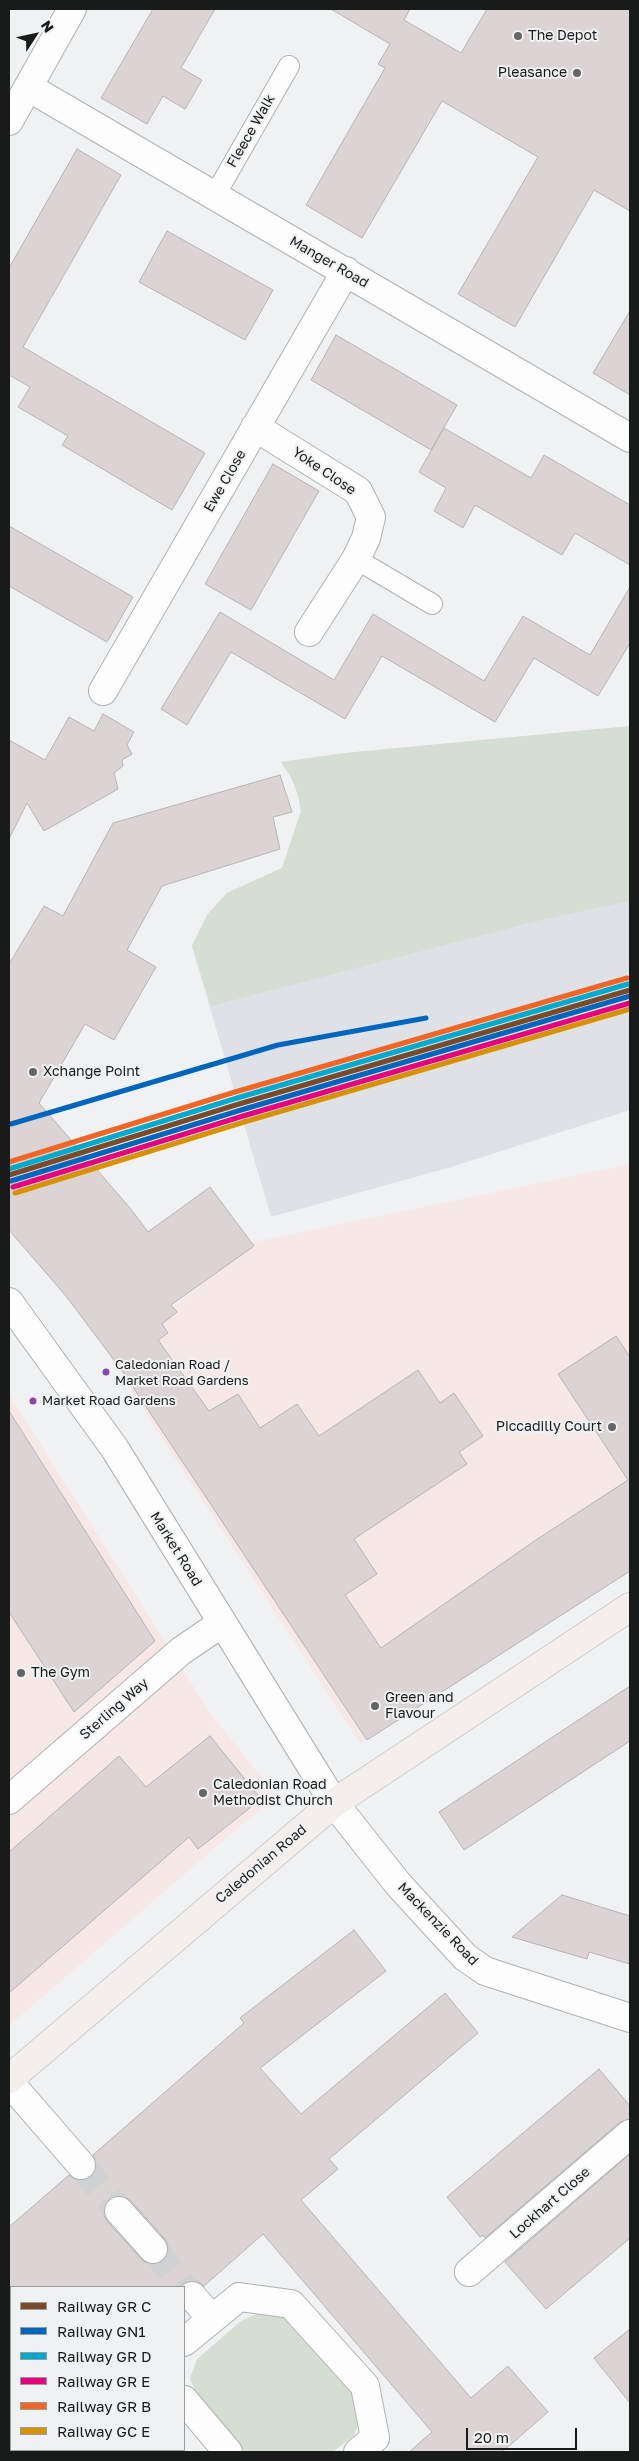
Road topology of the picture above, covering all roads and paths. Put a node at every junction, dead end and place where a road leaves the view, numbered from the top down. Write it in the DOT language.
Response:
graph roads {
  1 [pos="72,9"];
  2 [pos="289,66"];
  3 [pos="28,87"];
  4 [pos="9,121"];
  5 [pos="214,197"];
  6 [pos="346,271"];
  7 [pos="255,427"];
  8 [pos="630,438"];
  9 [pos="356,559"];
  10 [pos="432,604"];
  11 [pos="310,632"];
  12 [pos="104,691"];
  13 [pos="9,1302"];
  14 [pos="630,1607"];
  15 [pos="222,1623"];
  16 [pos="9,1800"];
  17 [pos="334,1803"];
  18 [pos="630,2018"];
  19 [pos="9,2080"];
  20 [pos="630,2134"];
  21 [pos="80,2165"];
  22 [pos="119,2211"];
  23 [pos="153,2249"];
  24 [pos="469,2272"];
  25 [pos="192,2296"];
  26 [pos="211,2318"];
  27 [pos="185,2341"];
  28 [pos="185,2401"];
  29 [pos="228,2452"];
  30 [pos="358,2452"];
  1 -- 3 [label="street"];
  2 -- 5 [label="lane, Fleece Walk"];
  3 -- 4 [label="street"];
  3 -- 5 [label="street, Manger Road"];
  5 -- 6 [label="street, Manger Road"];
  6 -- 7 [label="street, Ewe Close"];
  6 -- 8 [label="street, Manger Road"];
  7 -- 9 [label="street, Yoke Close"];
  7 -- 12 [label="street, Ewe Close"];
  9 -- 10 [label="lane"];
  9 -- 11 [label="street, Yoke Close"];
  13 -- 15 [label="street, Market Road"];
  14 -- 17 [label="main road, Caledonian Road"];
  15 -- 16 [label="street, Sterling Way"];
  15 -- 17 [label="street, Market Road"];
  17 -- 18 [label="street, Mackenzie Road"];
  17 -- 19 [label="main road, Caledonian Road"];
  19 -- 21 [label="street"];
  20 -- 24 [label="street, Lockhart Close"];
  22 -- 23 [label="street"];
  25 -- 26 [label="street"];
  26 -- 27 [label="street"];
  26 -- 30 [label="street"];
  28 -- 29 [label="street"];
}
